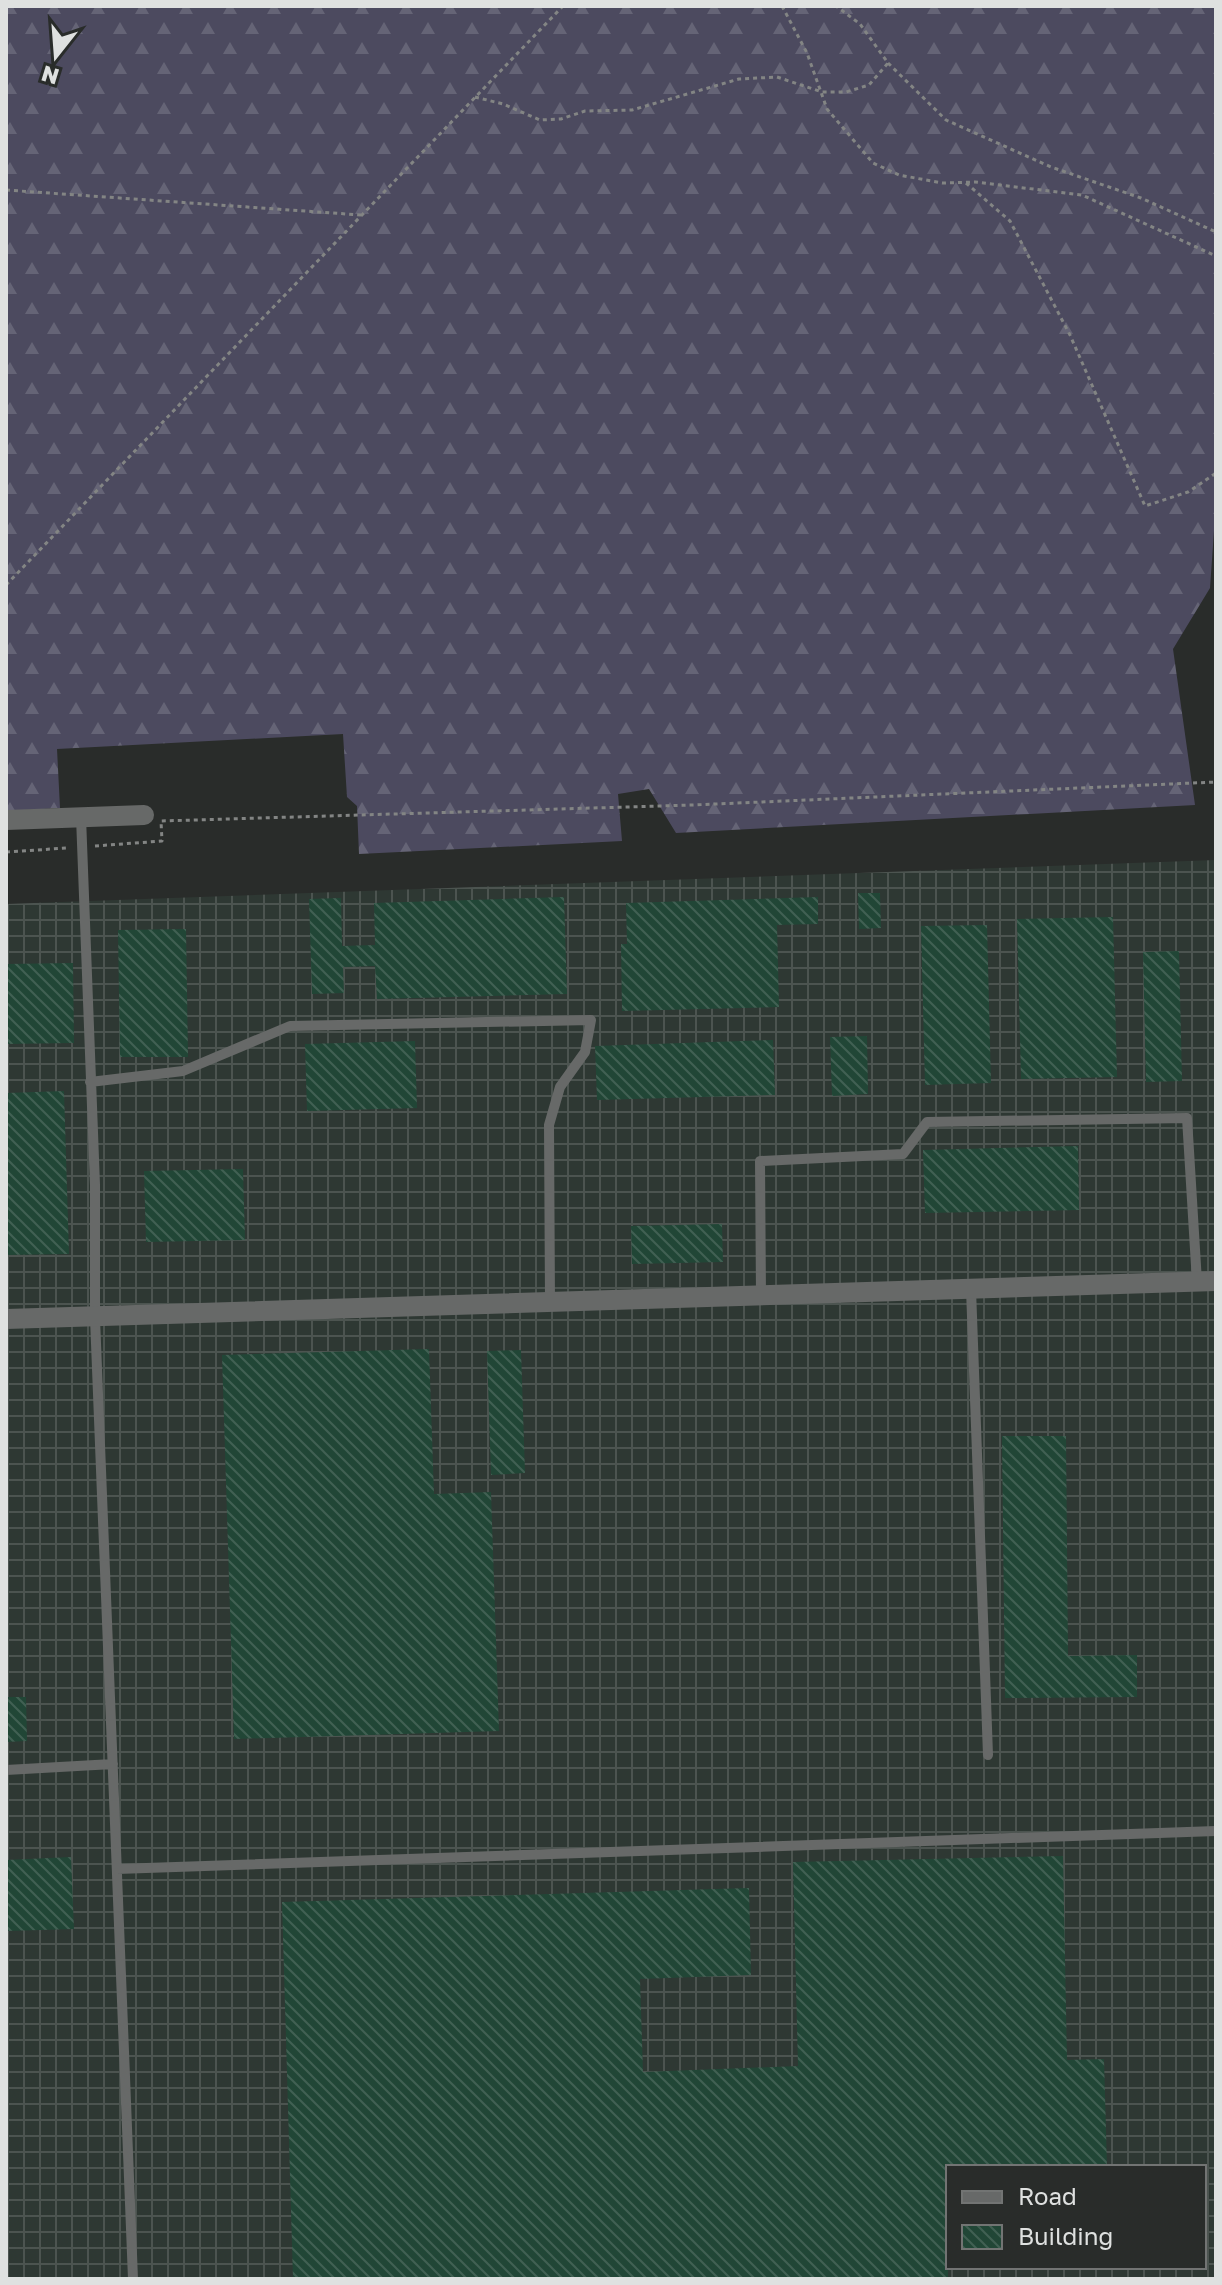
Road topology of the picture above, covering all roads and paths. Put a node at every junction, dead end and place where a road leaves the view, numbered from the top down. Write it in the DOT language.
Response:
graph roads {
  1 [pos="563,6"];
  2 [pos="782,6"];
  3 [pos="836,6"];
  4 [pos="888,63"];
  5 [pos="822,92"];
  6 [pos="475,97"];
  7 [pos="965,182"];
  8 [pos="6,190"];
  9 [pos="362,215"];
  10 [pos="1216,232"];
  11 [pos="1216,256"];
  12 [pos="1216,473"];
  13 [pos="6,585"];
  14 [pos="1216,782"];
  15 [pos="81,817"];
  16 [pos="153,818"];
  17 [pos="6,820"];
  18 [pos="90,1082"];
  19 [pos="1207,1281"];
  20 [pos="971,1289"];
  21 [pos="761,1296"];
  22 [pos="550,1303"];
  23 [pos="95,1318"];
  24 [pos="6,1319"];
  25 [pos="988,1755"];
  26 [pos="113,1764"];
  27 [pos="6,1770"];
  28 [pos="1216,1831"];
  29 [pos="117,1869"];
  30 [pos="133,2279"];
  1 -- 6 [label="path"];
  2 -- 5 [label="path"];
  3 -- 4 [label="path"];
  4 -- 5 [label="path"];
  4 -- 10 [label="path"];
  5 -- 6 [label="path"];
  5 -- 7 [label="path"];
  6 -- 9 [label="path"];
  7 -- 11 [label="path"];
  7 -- 12 [label="path"];
  8 -- 9 [label="path"];
  9 -- 13 [label="path"];
  14 -- 16 [label="path"];
  15 -- 16 [label="street"];
  15 -- 17 [label="street"];
  15 -- 18 [label="lane"];
  18 -- 22 [label="lane"];
  18 -- 23 [label="lane"];
  19 -- 20 [label="street"];
  19 -- 21 [label="lane"];
  20 -- 21 [label="street"];
  20 -- 25 [label="lane"];
  21 -- 22 [label="street"];
  22 -- 23 [label="street"];
  23 -- 24 [label="street"];
  23 -- 26 [label="lane"];
  26 -- 27 [label="lane"];
  26 -- 29 [label="lane"];
  28 -- 29 [label="lane"];
  29 -- 30 [label="lane"];
}
